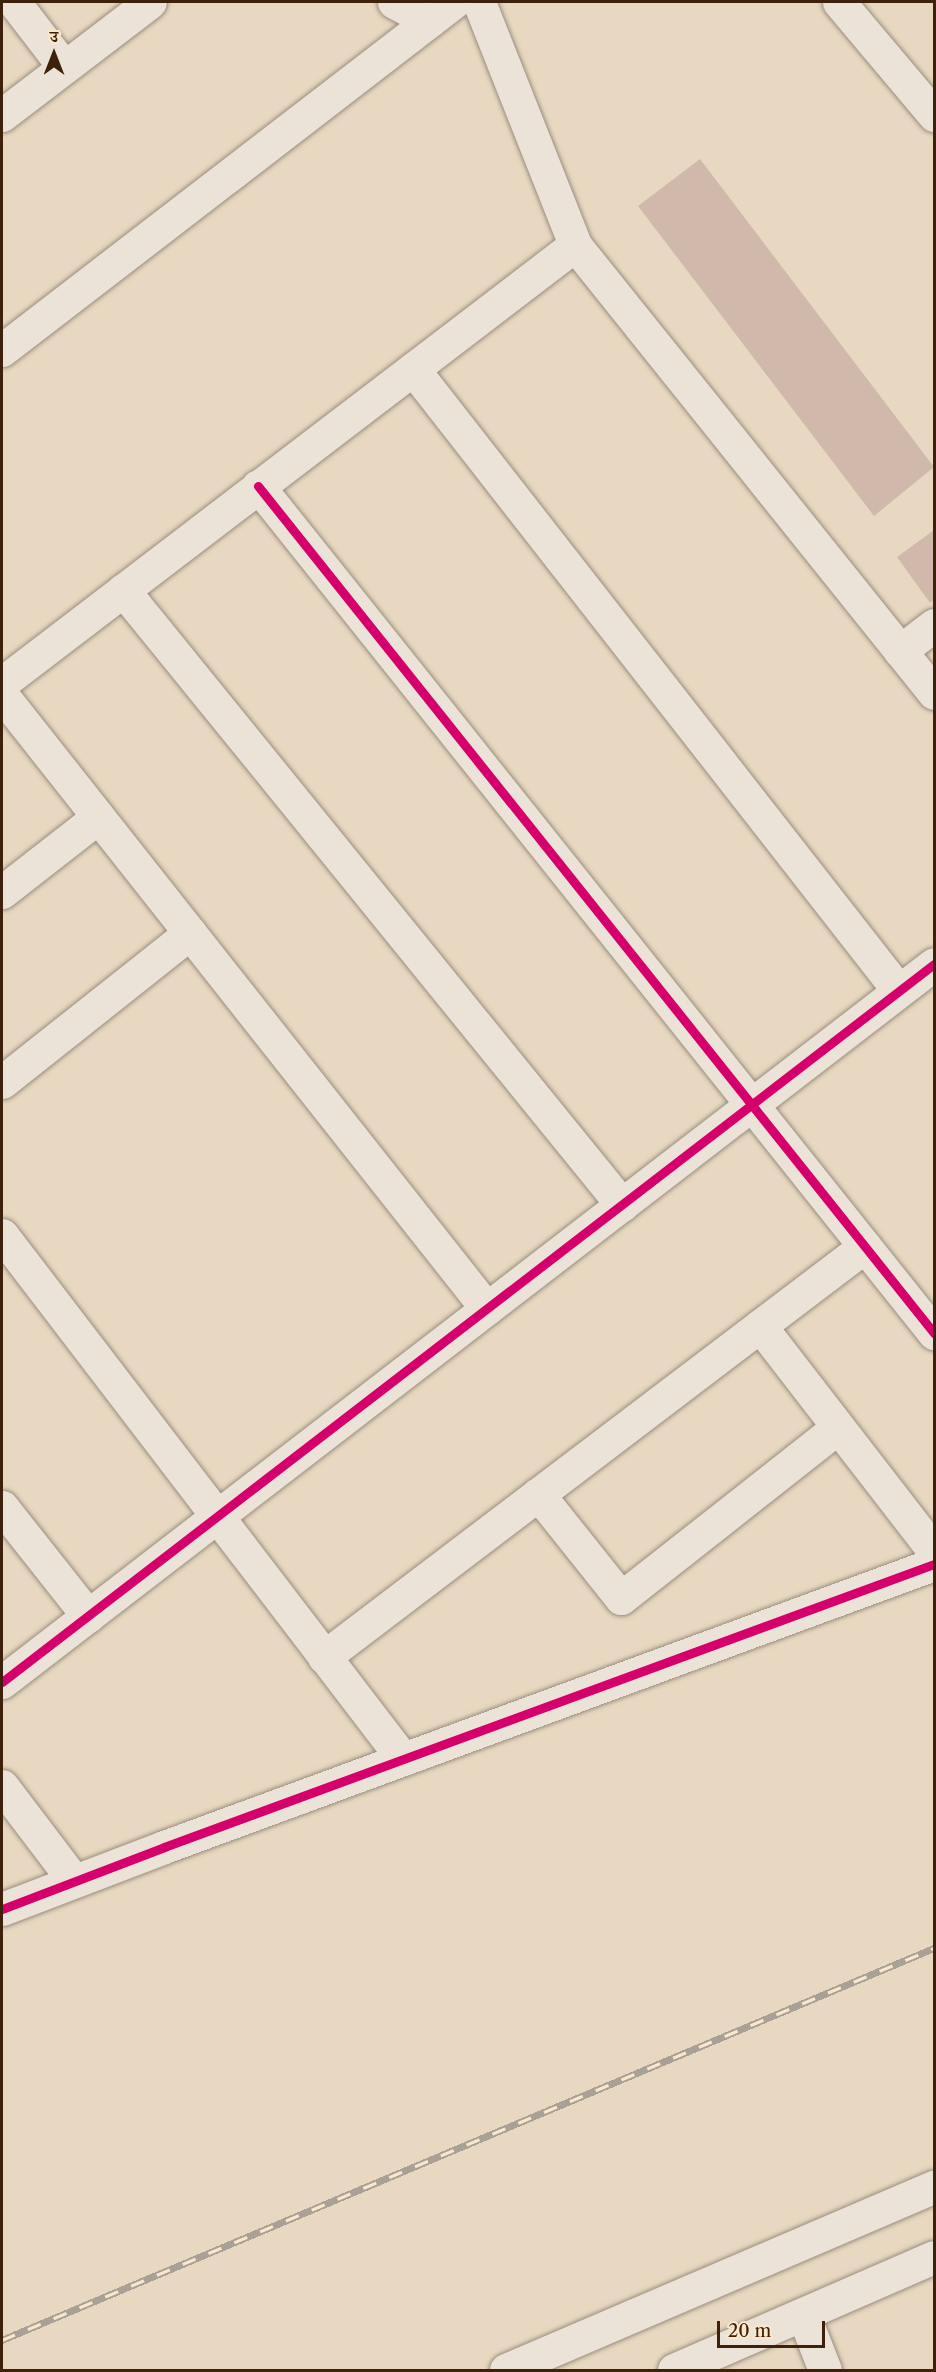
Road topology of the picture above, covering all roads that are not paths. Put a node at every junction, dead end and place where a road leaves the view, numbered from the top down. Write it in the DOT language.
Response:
graph roads {
  1 [pos="14,2"];
  2 [pos="150,2"];
  3 [pos="394,2"];
  4 [pos="479,2"];
  5 [pos="839,2"];
  6 [pos="441,11"];
  7 [pos="64,67"];
  8 [pos="2,115"];
  9 [pos="934,115"];
  10 [pos="574,245"];
  11 [pos="2,350"];
  12 [pos="413,369"];
  13 [pos="258,486"];
  14 [pos="123,590"];
  15 [pos="934,625"];
  16 [pos="900,651"];
  17 [pos="2,683"];
  18 [pos="934,693"];
  19 [pos="2,695"];
  20 [pos="98,817"];
  21 [pos="2,891"];
  22 [pos="190,933"];
  23 [pos="934,964"];
  24 [pos="899,991"];
  25 [pos="2,1082"];
  26 [pos="752,1105"];
  27 [pos="622,1204"];
  28 [pos="2,1235"];
  29 [pos="865,1246"];
  30 [pos="487,1309"];
  31 [pos="760,1326"];
  32 [pos="934,1333"];
  33 [pos="838,1427"];
  34 [pos="538,1494"];
  35 [pos="2,1507"];
  36 [pos="216,1517"];
  37 [pos="934,1551"];
  38 [pos="934,1564"];
  39 [pos="87,1616"];
  40 [pos="324,1657"];
  41 [pos="2,1682"];
  42 [pos="402,1759"];
  43 [pos="2,1786"];
  44 [pos="74,1881"];
  45 [pos="2,1909"];
  46 [pos="934,2187"];
  47 [pos="934,2257"];
  48 [pos="803,2314"];
  49 [pos="506,2370"];
  50 [pos="674,2370"];
  51 [pos="825,2370"];
  1 -- 7 [label="street"];
  2 -- 7 [label="street"];
  3 -- 6 [label="street"];
  4 -- 10 [label="street"];
  5 -- 9 [label="street"];
  6 -- 11 [label="street"];
  7 -- 8 [label="street"];
  10 -- 12 [label="street"];
  10 -- 16 [label="street"];
  12 -- 13 [label="street"];
  12 -- 24 [label="street"];
  13 -- 14 [label="street"];
  13 -- 26 [label="street"];
  14 -- 17 [label="street"];
  14 -- 27 [label="street"];
  15 -- 16 [label="street"];
  16 -- 18 [label="street"];
  19 -- 20 [label="street"];
  20 -- 21 [label="street"];
  20 -- 22 [label="street"];
  22 -- 25 [label="street"];
  22 -- 30 [label="street"];
  23 -- 24 [label="street"];
  24 -- 26 [label="street"];
  26 -- 27 [label="street"];
  26 -- 29 [label="street"];
  27 -- 30 [label="street"];
  28 -- 36 [label="street"];
  29 -- 31 [label="street"];
  29 -- 32 [label="street"];
  30 -- 36 [label="street"];
  31 -- 33 [label="street"];
  31 -- 34 [label="street"];
  33 -- 34 [label="street"];
  33 -- 37 [label="street"];
  34 -- 40 [label="street"];
  35 -- 39 [label="street"];
  36 -- 39 [label="street"];
  36 -- 40 [label="street"];
  38 -- 42 [label="street"];
  39 -- 41 [label="street"];
  40 -- 42 [label="street"];
  42 -- 44 [label="street"];
  43 -- 44 [label="street"];
  44 -- 45 [label="street"];
  46 -- 49 [label="street"];
  47 -- 48 [label="street"];
  48 -- 50 [label="street"];
  48 -- 51 [label="street"];
}
